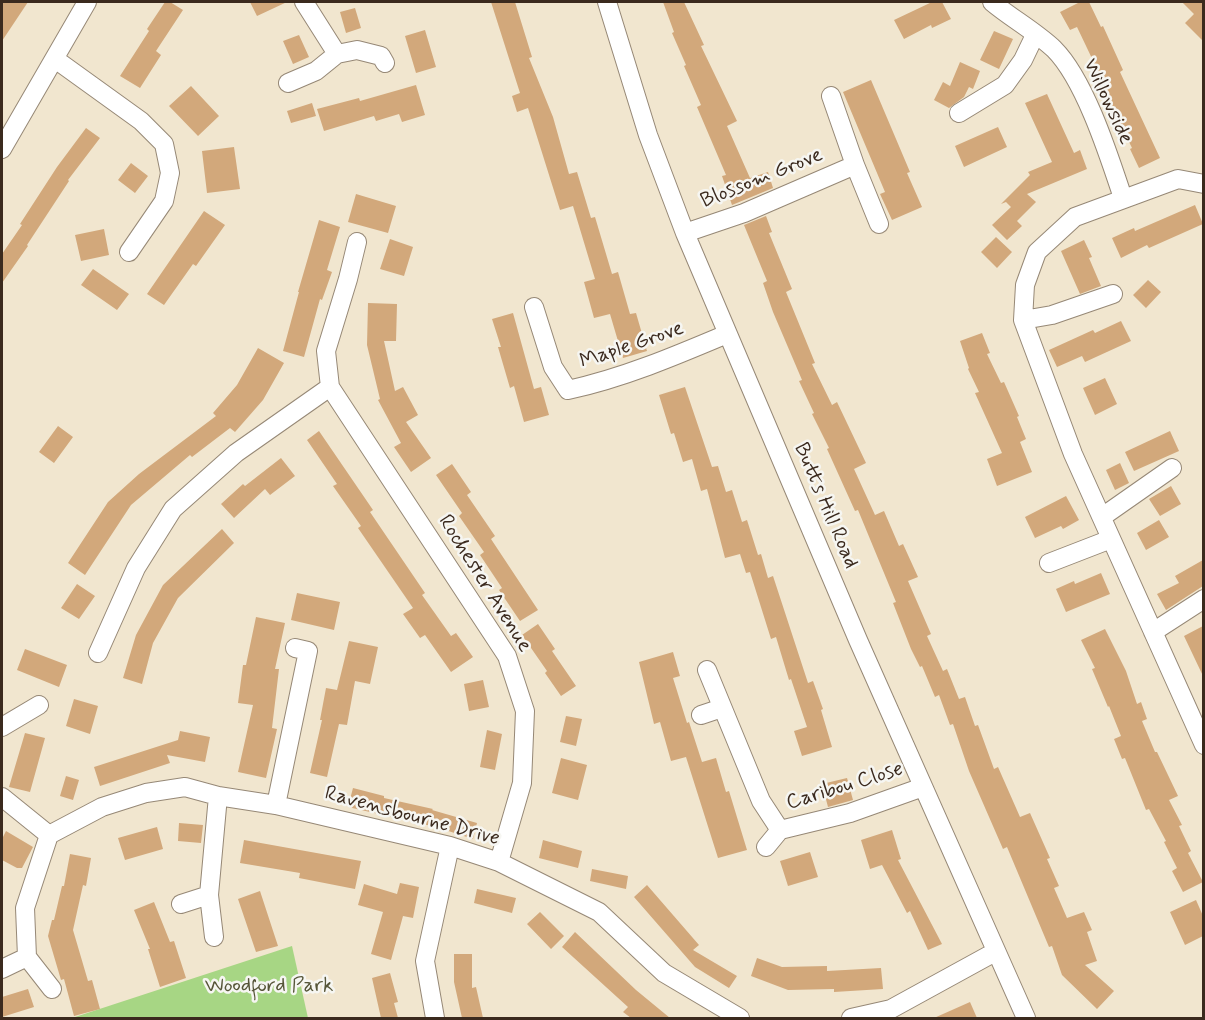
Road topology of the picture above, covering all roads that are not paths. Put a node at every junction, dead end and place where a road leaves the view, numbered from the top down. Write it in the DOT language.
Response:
graph roads {
  1 [pos="87,2"];
  2 [pos="304,2"];
  3 [pos="607,2"];
  4 [pos="992,2"];
  5 [pos="1035,35"];
  6 [pos="337,54"];
  7 [pos="55,59"];
  8 [pos="386,63"];
  9 [pos="288,83"];
  10 [pos="831,96"];
  11 [pos="959,113"];
  12 [pos="2,149"];
  13 [pos="855,165"];
  14 [pos="1203,184"];
  15 [pos="1123,198"];
  16 [pos="879,224"];
  17 [pos="685,233"];
  18 [pos="357,242"];
  19 [pos="129,252"];
  20 [pos="1113,294"];
  21 [pos="534,307"];
  22 [pos="1023,321"];
  23 [pos="727,334"];
  24 [pos="330,387"];
  25 [pos="1172,468"];
  26 [pos="1102,517"];
  27 [pos="1111,539"];
  28 [pos="1049,562"];
  29 [pos="1203,599"];
  30 [pos="1153,632"];
  31 [pos="309,651"];
  32 [pos="98,653"];
  33 [pos="707,670"];
  34 [pos="39,705"];
  35 [pos="722,708"];
  36 [pos="701,715"];
  37 [pos="2,727"];
  38 [pos="1203,745"];
  39 [pos="923,787"];
  40 [pos="218,796"];
  41 [pos="2,797"];
  42 [pos="276,805"];
  43 [pos="780,830"];
  44 [pos="49,836"];
  45 [pos="450,846"];
  46 [pos="766,848"];
  47 [pos="499,862"];
  48 [pos="209,895"];
  49 [pos="182,904"];
  50 [pos="214,937"];
  51 [pos="995,952"];
  52 [pos="27,957"];
  53 [pos="2,969"];
  54 [pos="52,989"];
  55 [pos="435,1018"];
  56 [pos="740,1018"];
  57 [pos="850,1018"];
  58 [pos="1026,1018"];
  1 -- 7 [label="street"];
  2 -- 6 [label="street"];
  3 -- 17 [label="street, Butts Hill Road"];
  4 -- 5 [label="street, Willowside"];
  5 -- 11 [label="street"];
  5 -- 15 [label="street, Willowside"];
  6 -- 8 [label="street"];
  6 -- 9 [label="street"];
  7 -- 12 [label="street"];
  7 -- 19 [label="street"];
  10 -- 13 [label="street, Blossom Grove"];
  13 -- 16 [label="street, Blossom Grove"];
  13 -- 17 [label="street, Blossom Grove"];
  14 -- 15 [label="street"];
  15 -- 22 [label="street"];
  17 -- 23 [label="street, Butts Hill Road"];
  18 -- 24 [label="street, Rochester Avenue"];
  20 -- 22 [label="street"];
  21 -- 23 [label="street, Maple Grove"];
  22 -- 26 [label="street"];
  23 -- 39 [label="street, Butts Hill Road"];
  24 -- 32 [label="street"];
  24 -- 47 [label="street, Rochester Avenue"];
  25 -- 26 [label="street"];
  26 -- 27 [label="street"];
  27 -- 28 [label="street"];
  27 -- 30 [label="street"];
  29 -- 30 [label="street"];
  30 -- 38 [label="street"];
  31 -- 42 [label="street"];
  33 -- 35 [label="street, Caribou Close"];
  34 -- 37 [label="street"];
  35 -- 36 [label="street"];
  35 -- 43 [label="street, Caribou Close"];
  39 -- 43 [label="street, Caribou Close"];
  39 -- 51 [label="street, Butts Hill Road"];
  40 -- 42 [label="street, Ravensbourne Drive"];
  40 -- 44 [label="street, Ravensbourne Drive"];
  40 -- 48 [label="street"];
  41 -- 44 [label="street"];
  42 -- 45 [label="street, Ravensbourne Drive"];
  43 -- 46 [label="street, Caribou Close"];
  44 -- 52 [label="street"];
  45 -- 47 [label="street, Ravensbourne Drive"];
  45 -- 55 [label="street"];
  47 -- 56 [label="street, Ravensbourne Drive"];
  48 -- 49 [label="street"];
  48 -- 50 [label="street"];
  51 -- 57 [label="street"];
  51 -- 58 [label="street, Butts Hill Road"];
  52 -- 53 [label="street"];
  52 -- 54 [label="street"];
}
